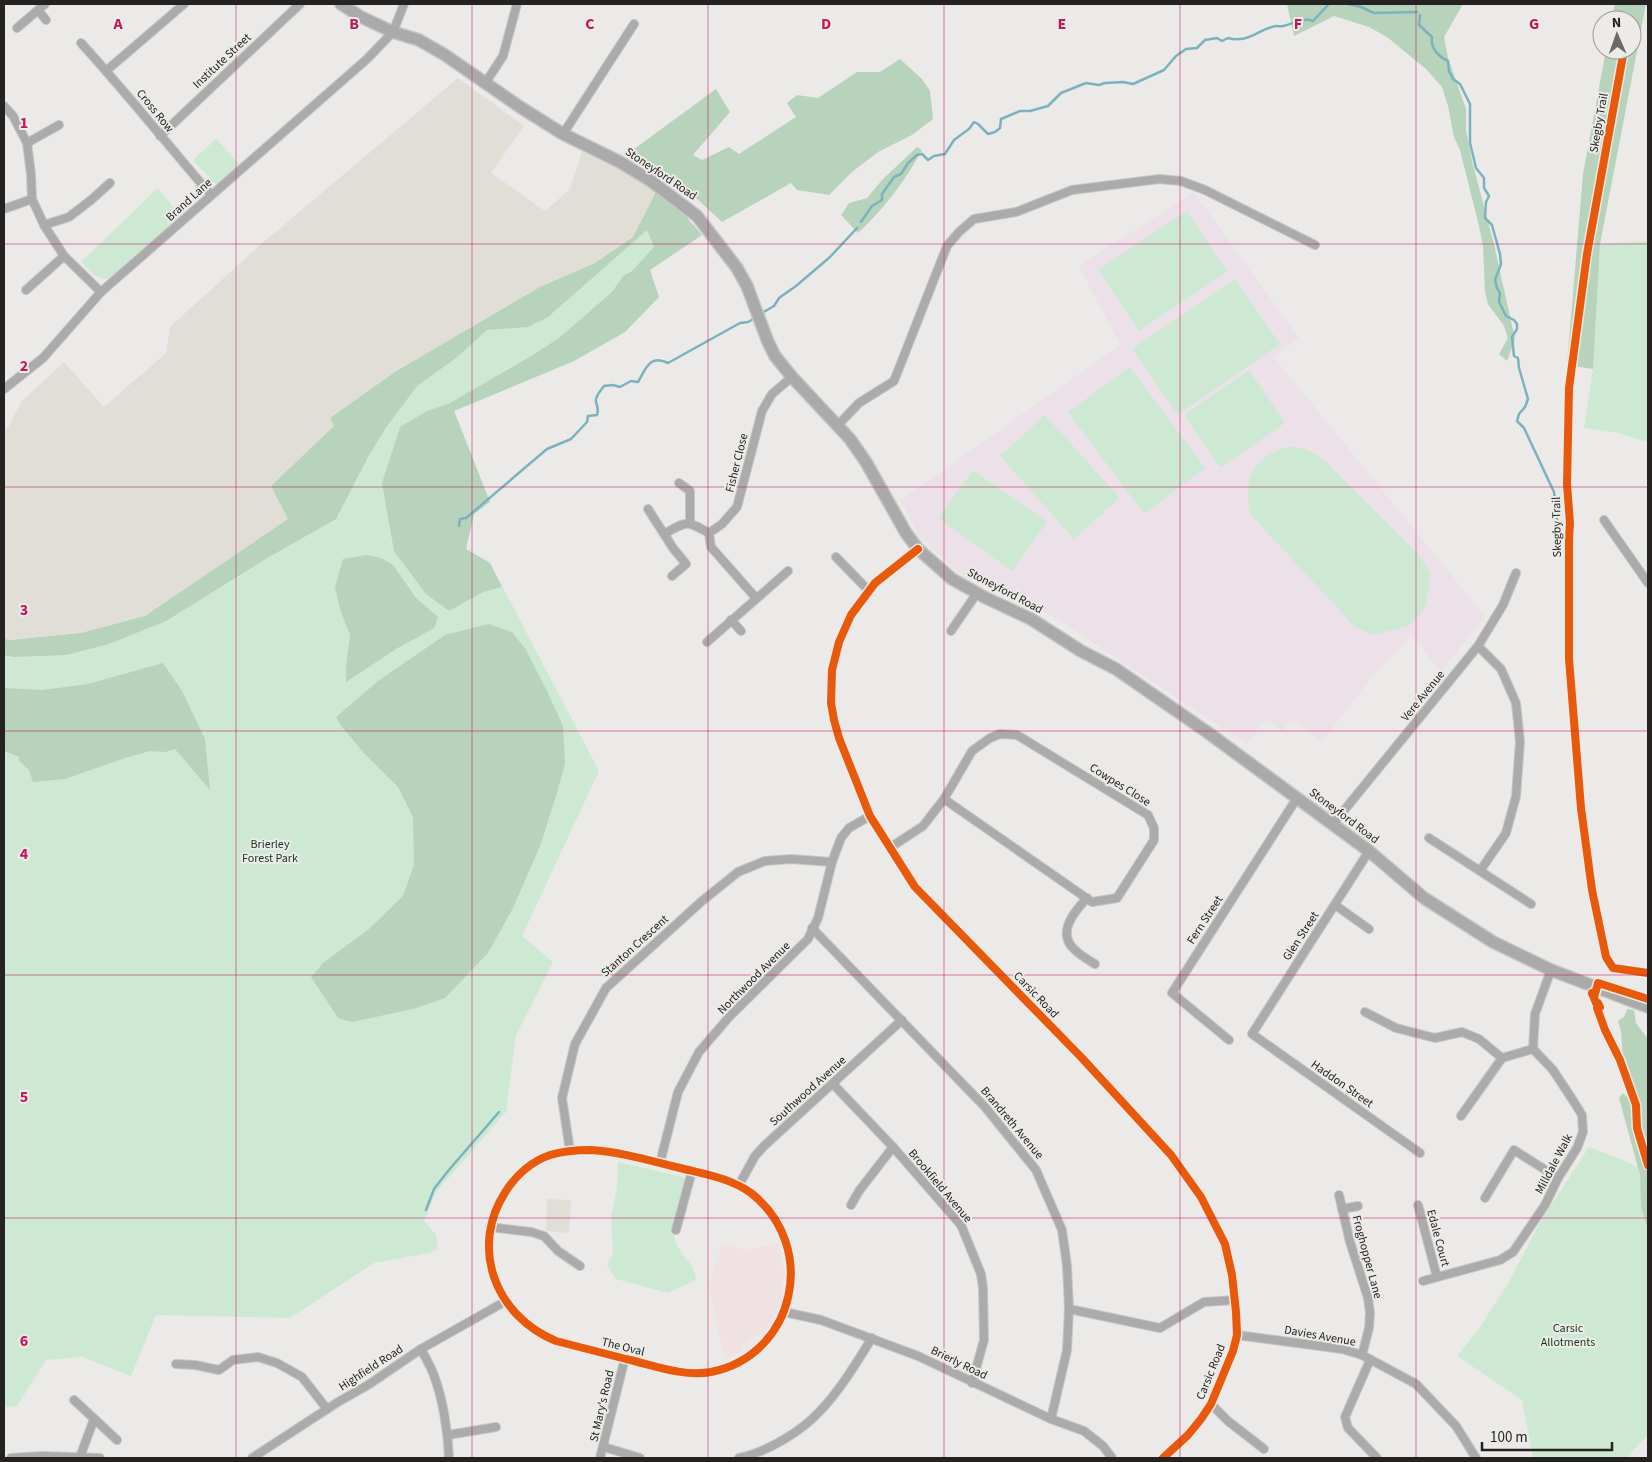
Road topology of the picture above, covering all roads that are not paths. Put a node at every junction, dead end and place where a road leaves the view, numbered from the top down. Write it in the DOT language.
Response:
graph roads {
  1 [pos="45,4"];
  2 [pos="184,4"];
  3 [pos="300,4"];
  4 [pos="342,4"];
  5 [pos="404,4"];
  6 [pos="517,4"];
  7 [pos="38,10"];
  8 [pos="46,20"];
  9 [pos="634,24"];
  10 [pos="20,26"];
  11 [pos="393,32"];
  12 [pos="80,43"];
  13 [pos="106,71"];
  14 [pos="486,82"];
  15 [pos="4,106"];
  16 [pos="59,125"];
  17 [pos="563,134"];
  18 [pos="160,136"];
  19 [pos="27,143"];
  20 [pos="110,183"];
  21 [pos="211,195"];
  22 [pos="32,199"];
  23 [pos="4,209"];
  24 [pos="44,225"];
  25 [pos="1315,245"];
  26 [pos="64,256"];
  27 [pos="26,290"];
  28 [pos="101,292"];
  29 [pos="792,377"];
  30 [pos="4,389"];
  31 [pos="838,425"];
  32 [pos="679,483"];
  33 [pos="648,509"];
  34 [pos="1604,520"];
  35 [pos="690,523"];
  36 [pos="709,533"];
  37 [pos="664,534"];
  38 [pos="918,549"];
  39 [pos="836,557"];
  40 [pos="788,571"];
  41 [pos="1516,573"];
  42 [pos="672,576"];
  43 [pos="1648,583"];
  44 [pos="868,590"];
  45 [pos="977,593"];
  46 [pos="756,598"];
  47 [pos="731,620"];
  48 [pos="741,631"];
  49 [pos="951,631"];
  50 [pos="706,642"];
  51 [pos="1478,646"];
  52 [pos="1298,798"];
  53 [pos="944,799"];
  54 [pos="870,816"];
  55 [pos="1333,824"];
  56 [pos="1429,838"];
  57 [pos="891,847"];
  58 [pos="1370,851"];
  59 [pos="832,862"];
  60 [pos="1480,871"];
  61 [pos="1088,898"];
  62 [pos="1531,904"];
  63 [pos="1335,905"];
  64 [pos="812,928"];
  65 [pos="1369,929"];
  66 [pos="1096,964"];
  67 [pos="1551,970"];
  68 [pos="1648,1007"];
  69 [pos="1365,1012"];
  70 [pos="902,1020"];
  71 [pos="1252,1034"];
  72 [pos="1229,1040"];
  73 [pos="1533,1048"];
  74 [pos="1502,1058"];
  75 [pos="833,1084"];
  76 [pos="1461,1116"];
  77 [pos="893,1146"];
  78 [pos="570,1151"];
  79 [pos="1420,1152"];
  80 [pos="660,1163"];
  81 [pos="692,1171"];
  82 [pos="1558,1178"];
  83 [pos="738,1185"];
  84 [pos="1339,1195"];
  85 [pos="1484,1198"];
  86 [pos="851,1205"];
  87 [pos="1418,1205"];
  88 [pos="1358,1206"];
  89 [pos="1342,1209"];
  90 [pos="490,1227"];
  91 [pos="676,1230"];
  92 [pos="580,1266"];
  93 [pos="1437,1277"];
  94 [pos="1423,1281"];
  95 [pos="1234,1300"];
  96 [pos="506,1301"];
  97 [pos="1069,1309"];
  98 [pos="784,1312"];
  99 [pos="1236,1334"];
  100 [pos="872,1338"];
  101 [pos="421,1349"];
  102 [pos="1362,1355"];
  103 [pos="624,1358"];
  104 [pos="1370,1360"];
  105 [pos="176,1364"];
  106 [pos="972,1383"];
  107 [pos="74,1400"];
  108 [pos="1211,1404"];
  109 [pos="327,1410"];
  110 [pos="94,1419"];
  111 [pos="1051,1419"];
  112 [pos="496,1427"];
  113 [pos="448,1435"];
  114 [pos="117,1440"];
  115 [pos="604,1447"];
  116 [pos="1264,1450"];
  117 [pos="80,1457"];
  118 [pos="11,1458"];
  119 [pos="100,1458"];
  120 [pos="252,1458"];
  121 [pos="449,1458"];
  122 [pos="600,1458"];
  123 [pos="640,1458"];
  124 [pos="739,1458"];
  125 [pos="1112,1458"];
  126 [pos="1163,1458"];
  127 [pos="1377,1458"];
  128 [pos="1476,1458"];
  1 -- 7 [label="street"];
  2 -- 13 [label="street"];
  3 -- 18 [label="street, Institute Street"];
  4 -- 11 [label="main road, Stoneyford Road"];
  5 -- 11 [label="street"];
  6 -- 14 [label="street"];
  7 -- 8 [label="street"];
  7 -- 10 [label="street"];
  9 -- 17 [label="street"];
  11 -- 14 [label="main road, Stoneyford Road"];
  11 -- 21 [label="street, Brand Lane"];
  12 -- 13 [label="street, Cross Row"];
  13 -- 18 [label="street, Cross Row"];
  14 -- 17 [label="main road, Stoneyford Road"];
  15 -- 19 [label="street"];
  16 -- 19 [label="street"];
  17 -- 29 [label="main road, Stoneyford Road"];
  18 -- 21 [label="street, Cross Row"];
  19 -- 22 [label="street"];
  20 -- 24 [label="street"];
  21 -- 28 [label="street, Brand Lane"];
  22 -- 23 [label="street"];
  22 -- 24 [label="street"];
  24 -- 26 [label="street"];
  25 -- 31 [label="street"];
  26 -- 27 [label="street"];
  26 -- 28 [label="street"];
  28 -- 30 [label="street, Brand Lane"];
  29 -- 31 [label="main road, Stoneyford Road"];
  29 -- 36 [label="street, Fisher Close"];
  31 -- 38 [label="main road, Stoneyford Road"];
  32 -- 35 [label="street"];
  33 -- 37 [label="street"];
  34 -- 43 [label="street"];
  35 -- 36 [label="street"];
  35 -- 37 [label="street"];
  36 -- 46 [label="street"];
  37 -- 42 [label="street"];
  38 -- 44 [label="street, Carsic Road"];
  38 -- 45 [label="main road, Stoneyford Road"];
  39 -- 44 [label="street"];
  40 -- 46 [label="street"];
  41 -- 51 [label="street, Vere Avenue"];
  44 -- 54 [label="street, Carsic Road"];
  45 -- 49 [label="street"];
  45 -- 52 [label="main road, Stoneyford Road"];
  46 -- 47 [label="street"];
  47 -- 48 [label="street"];
  47 -- 50 [label="street"];
  51 -- 55 [label="street, Vere Avenue"];
  51 -- 60 [label="street"];
  52 -- 55 [label="main road, Stoneyford Road"];
  52 -- 72 [label="street, Fern Street"];
  53 -- 57 [label="street, Cowpes Close"];
  53 -- 61 [label="street"];
  53 -- 61 [label="street, Cowpes Close"];
  54 -- 57 [label="street, Carsic Road"];
  54 -- 59 [label="street, Northwood Avenue"];
  55 -- 58 [label="main road, Stoneyford Road"];
  56 -- 60 [label="street"];
  57 -- 95 [label="street, Carsic Road"];
  58 -- 63 [label="street, Glen Street"];
  58 -- 67 [label="main road, Stoneyford Road"];
  59 -- 64 [label="street, Northwood Avenue"];
  59 -- 78 [label="street, Stanton Crescent"];
  60 -- 62 [label="street"];
  61 -- 66 [label="street"];
  63 -- 65 [label="street"];
  63 -- 71 [label="street, Glen Street"];
  64 -- 70 [label="street, Brandreth Avenue"];
  64 -- 80 [label="street, Northwood Avenue"];
  67 -- 68 [label="main road, Stoneyford Road"];
  67 -- 73 [label="street"];
  69 -- 74 [label="street"];
  70 -- 75 [label="street, Southwood Avenue"];
  70 -- 97 [label="street, Brandreth Avenue"];
  71 -- 79 [label="street, Haddon Street"];
  73 -- 74 [label="street"];
  73 -- 82 [label="street, Milldale Walk"];
  74 -- 76 [label="street"];
  75 -- 77 [label="street, Brookfield Avenue"];
  75 -- 83 [label="street, Southwood Avenue"];
  77 -- 86 [label="street"];
  77 -- 106 [label="street, Brookfield Avenue"];
  78 -- 80 [label="street, The Oval"];
  78 -- 90 [label="street, The Oval"];
  80 -- 81 [label="street, The Oval"];
  81 -- 83 [label="street, The Oval"];
  81 -- 91 [label="street"];
  82 -- 85 [label="street"];
  82 -- 93 [label="street, Milldale Walk"];
  83 -- 98 [label="street, The Oval"];
  84 -- 89 [label="street, Froghopper Lane"];
  87 -- 93 [label="street, Edale Court"];
  88 -- 89 [label="street"];
  89 -- 102 [label="street, Froghopper Lane"];
  90 -- 92 [label="street"];
  90 -- 96 [label="street, The Oval"];
  93 -- 94 [label="street, Milldale Walk"];
  95 -- 97 [label="street"];
  95 -- 99 [label="street, Carsic Road"];
  96 -- 101 [label="street, Highfield Road"];
  96 -- 103 [label="street, The Oval"];
  97 -- 111 [label="street, Brandreth Avenue"];
  98 -- 100 [label="street, Brierly Road"];
  98 -- 103 [label="street, The Oval"];
  99 -- 102 [label="street, Davies Avenue"];
  99 -- 108 [label="street, Carsic Road"];
  100 -- 106 [label="street, Brierly Road"];
  100 -- 124 [label="street"];
  101 -- 109 [label="street, Highfield Road"];
  101 -- 113 [label="street"];
  102 -- 104 [label="street, Davies Avenue"];
  103 -- 115 [label="street, St Mary's Road"];
  104 -- 127 [label="street"];
  104 -- 128 [label="street, Davies Avenue"];
  105 -- 109 [label="street"];
  106 -- 111 [label="street, Brierly Road"];
  107 -- 110 [label="street"];
  108 -- 116 [label="street"];
  108 -- 126 [label="street, Carsic Road"];
  109 -- 120 [label="street, Highfield Road"];
  110 -- 114 [label="street"];
  110 -- 117 [label="street"];
  111 -- 125 [label="street, Brierly Road"];
  112 -- 113 [label="street"];
  113 -- 121 [label="street"];
  115 -- 122 [label="street, St Mary's Road"];
  115 -- 123 [label="street"];
  117 -- 118 [label="street"];
  117 -- 119 [label="street"];
}
